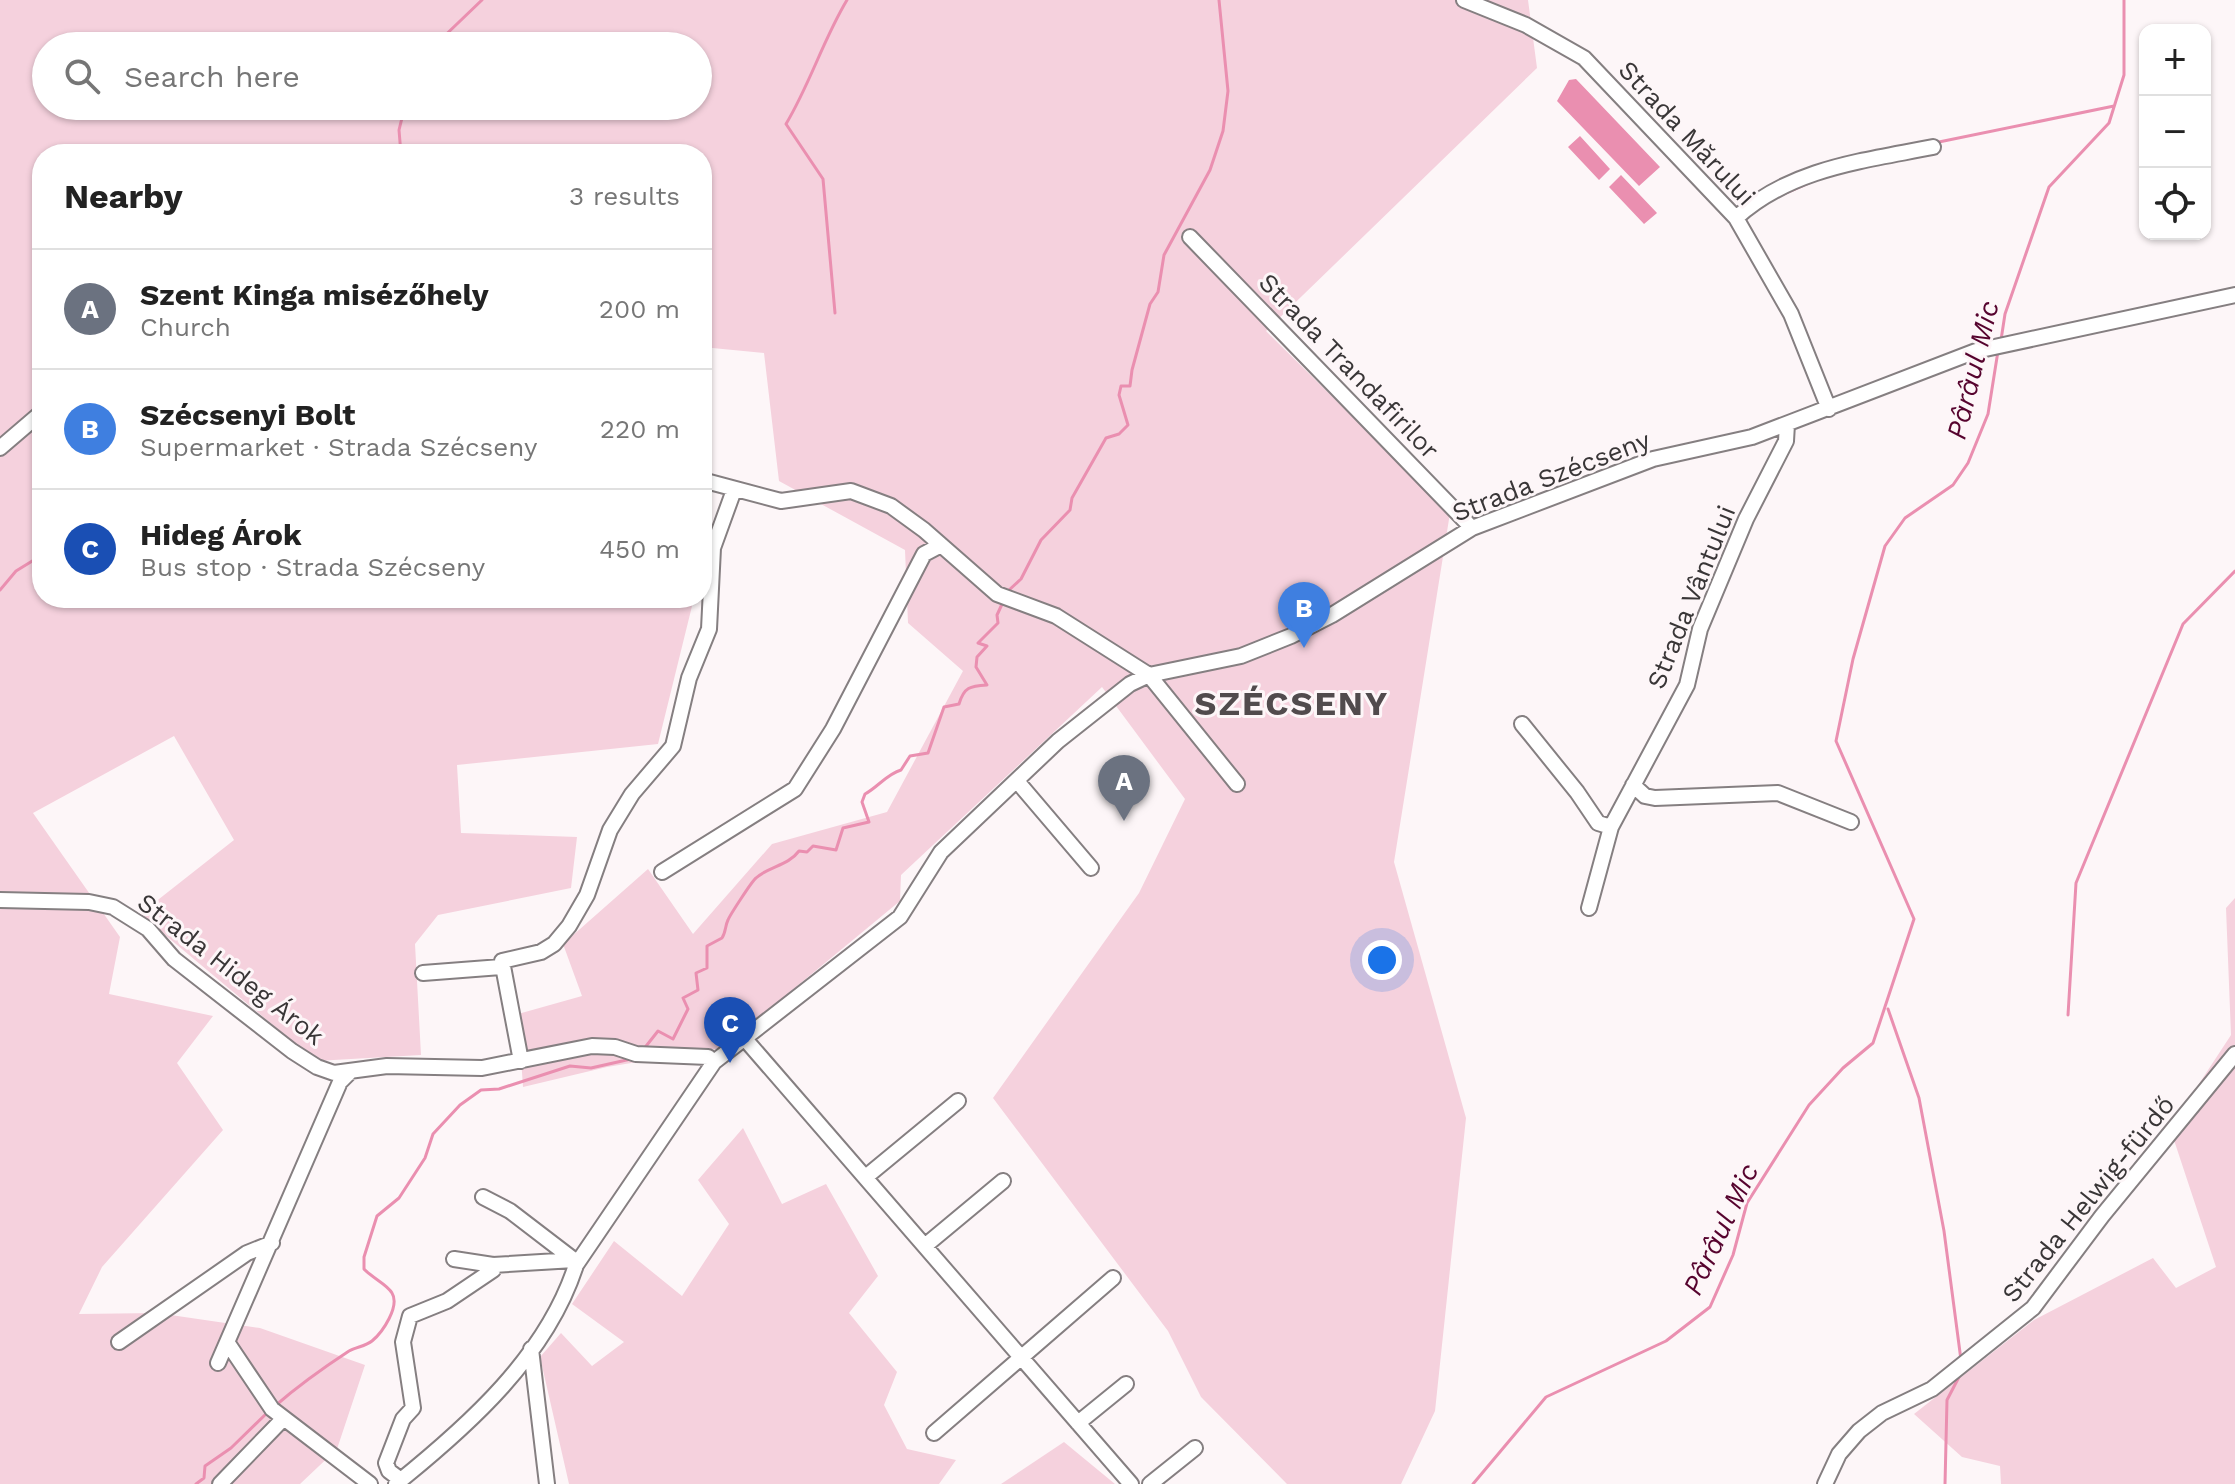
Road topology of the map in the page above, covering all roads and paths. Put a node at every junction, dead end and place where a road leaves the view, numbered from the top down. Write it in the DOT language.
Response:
graph roads {
  1 [pos="1464,0"];
  2 [pos="1933,147"];
  3 [pos="1736,218"];
  4 [pos="1190,237"];
  5 [pos="2235,295"];
  6 [pos="1829,409"];
  7 [pos="32,421"];
  8 [pos="1787,424"];
  9 [pos="0,448"];
  10 [pos="712,483"];
  11 [pos="734,490"];
  12 [pos="1472,528"];
  13 [pos="941,545"];
  14 [pos="712,568"];
  15 [pos="710,608"];
  16 [pos="1149,675"];
  17 [pos="1522,724"];
  18 [pos="1017,781"];
  19 [pos="1237,784"];
  20 [pos="1633,785"];
  21 [pos="1851,822"];
  22 [pos="1611,827"];
  23 [pos="1091,868"];
  24 [pos="662,872"];
  25 [pos="0,900"];
  26 [pos="1589,908"];
  27 [pos="501,967"];
  28 [pos="423,973"];
  29 [pos="745,1039"];
  30 [pos="2235,1054"];
  31 [pos="521,1061"];
  32 [pos="714,1062"];
  33 [pos="350,1072"];
  34 [pos="958,1101"];
  35 [pos="867,1176"];
  36 [pos="1003,1181"];
  37 [pos="483,1197"];
  38 [pos="272,1243"];
  39 [pos="926,1245"];
  40 [pos="454,1259"];
  41 [pos="575,1263"];
  42 [pos="493,1265"];
  43 [pos="1113,1278"];
  44 [pos="119,1342"];
  45 [pos="229,1345"];
  46 [pos="531,1349"];
  47 [pos="1022,1356"];
  48 [pos="218,1363"];
  49 [pos="1126,1384"];
  50 [pos="283,1419"];
  51 [pos="1078,1423"];
  52 [pos="934,1433"];
  53 [pos="1195,1448"];
  54 [pos="398,1482"];
  55 [pos="220,1484"];
  56 [pos="370,1484"];
  57 [pos="547,1484"];
  58 [pos="1131,1484"];
  59 [pos="1150,1484"];
  60 [pos="1825,1484"];
  1 -- 3 [label="street, Strada Mărului"];
  2 -- 3 [label="street"];
  3 -- 6 [label="street, Strada Mărului"];
  4 -- 12 [label="street, Strada Trandafirilor"];
  5 -- 6 [label="street, Strada Szécseny"];
  6 -- 8 [label="street, Strada Szécseny"];
  7 -- 9 [label="street"];
  8 -- 12 [label="street, Strada Szécseny"];
  8 -- 20 [label="street, Strada Vântului"];
  10 -- 11 [label="street"];
  11 -- 13 [label="street"];
  11 -- 14 [label="street"];
  12 -- 16 [label="street, Strada Szécseny"];
  13 -- 16 [label="street"];
  13 -- 24 [label="street"];
  15 -- 27 [label="street"];
  16 -- 18 [label="street, Strada Szécseny"];
  16 -- 19 [label="street"];
  17 -- 22 [label="street"];
  18 -- 23 [label="street"];
  18 -- 29 [label="street, Strada Szécseny"];
  20 -- 21 [label="street"];
  20 -- 22 [label="street, Strada Vântului"];
  22 -- 26 [label="street, Strada Vântului"];
  25 -- 33 [label="street, Strada Hideg Árok"];
  27 -- 28 [label="street"];
  27 -- 31 [label="street"];
  29 -- 32 [label="street, Strada Szécseny"];
  29 -- 35 [label="street"];
  30 -- 60 [label="street, Strada Helwig-fürdő"];
  31 -- 32 [label="street, Strada Hideg Árok"];
  31 -- 33 [label="street, Strada Hideg Árok"];
  32 -- 41 [label="street, Strada Szécseny"];
  33 -- 38 [label="street"];
  34 -- 35 [label="street"];
  35 -- 39 [label="street"];
  36 -- 39 [label="street"];
  37 -- 41 [label="street"];
  38 -- 44 [label="street"];
  38 -- 45 [label="street"];
  39 -- 47 [label="street"];
  40 -- 42 [label="street"];
  41 -- 42 [label="street"];
  41 -- 46 [label="street, Strada Szécseny"];
  42 -- 54 [label="street"];
  43 -- 47 [label="street"];
  45 -- 48 [label="street"];
  45 -- 50 [label="street"];
  46 -- 54 [label="street, Strada Szécseny"];
  46 -- 57 [label="street"];
  47 -- 51 [label="street"];
  47 -- 52 [label="street"];
  49 -- 51 [label="street"];
  50 -- 55 [label="street"];
  50 -- 56 [label="street"];
  51 -- 58 [label="street"];
  53 -- 59 [label="street"];
}
